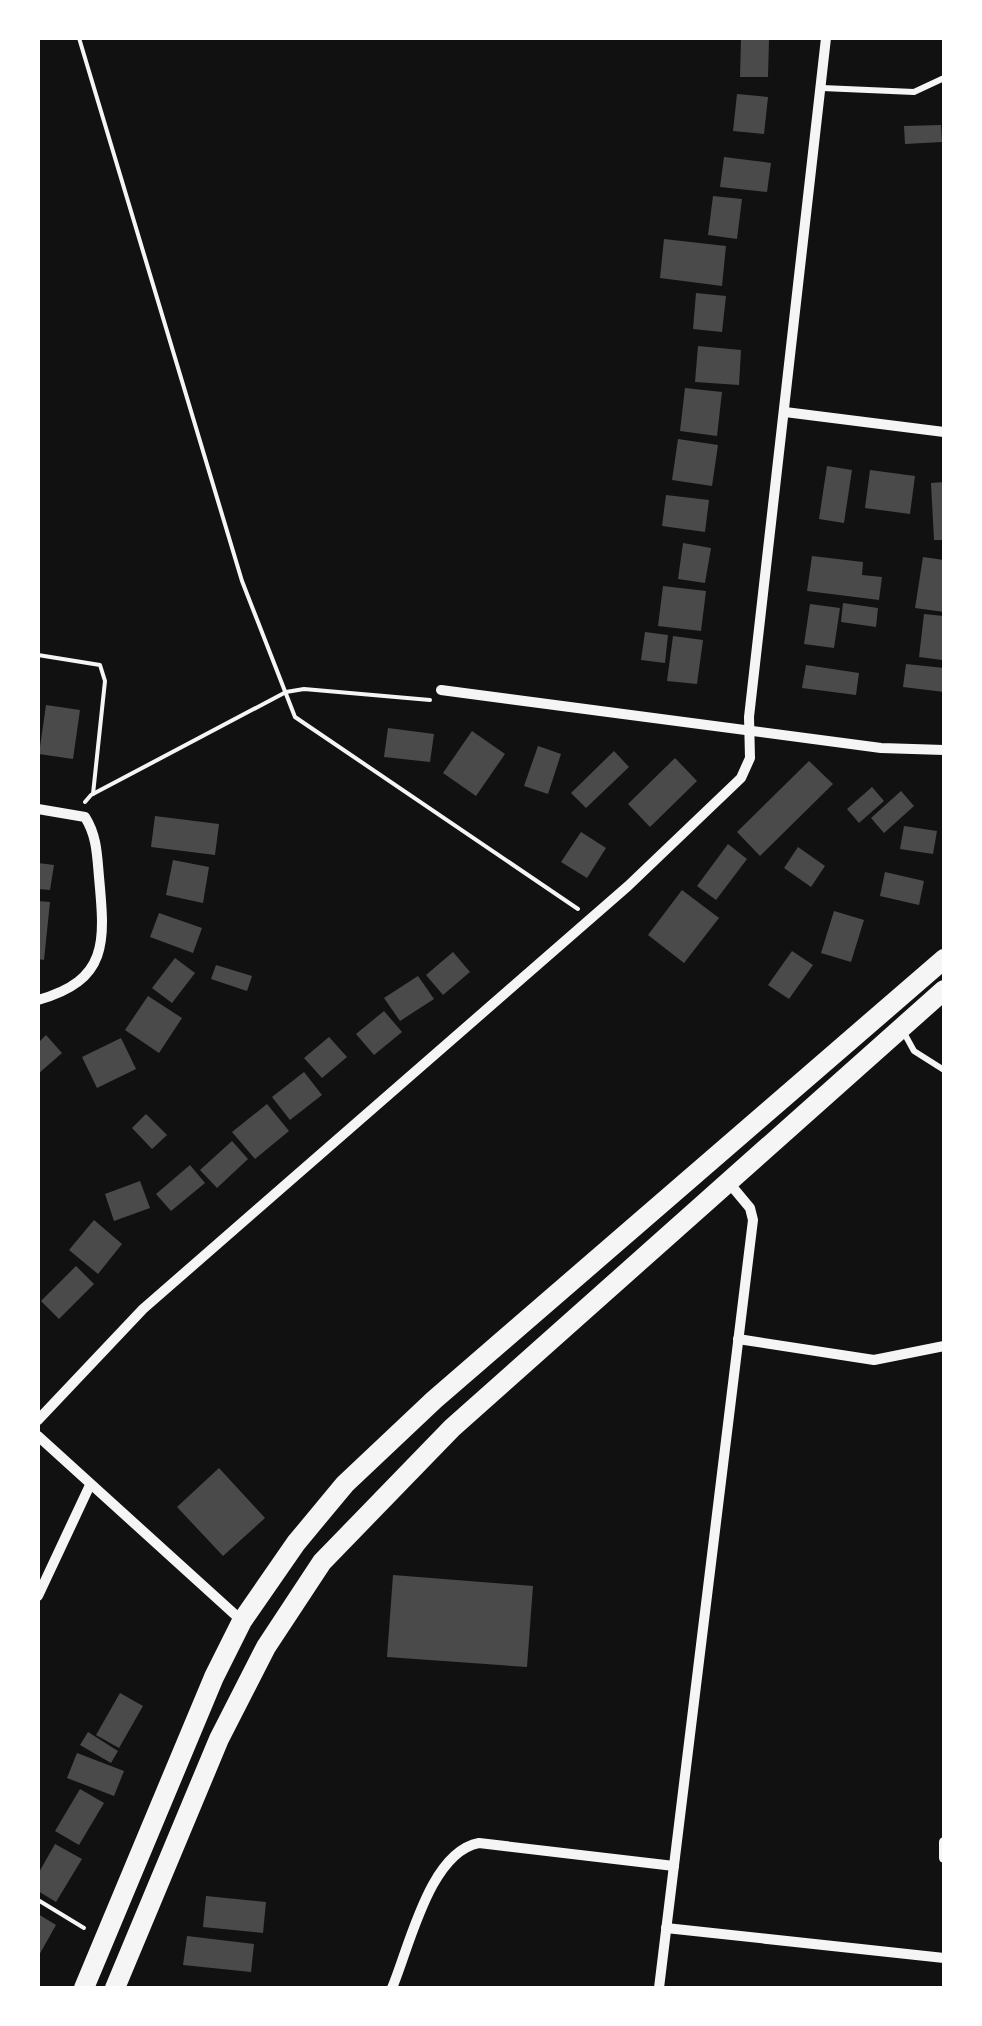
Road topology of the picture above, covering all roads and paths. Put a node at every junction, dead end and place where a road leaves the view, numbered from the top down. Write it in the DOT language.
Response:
graph roads {
  1 [pos="79,38"];
  2 [pos="826,38"];
  3 [pos="944,78"];
  4 [pos="822,88"];
  5 [pos="785,412"];
  6 [pos="944,432"];
  7 [pos="38,655"];
  8 [pos="441,690"];
  9 [pos="286,692"];
  10 [pos="752,730"];
  11 [pos="944,750"];
  12 [pos="93,794"];
  13 [pos="38,809"];
  14 [pos="76,814"];
  15 [pos="590,920"];
  16 [pos="944,958"];
  17 [pos="944,990"];
  18 [pos="38,1000"];
  19 [pos="900,1027"];
  20 [pos="944,1070"];
  21 [pos="708,1160"];
  22 [pos="730,1184"];
  23 [pos="738,1339"];
  24 [pos="944,1346"];
  25 [pos="38,1420"];
  26 [pos="38,1436"];
  27 [pos="90,1485"];
  28 [pos="38,1596"];
  29 [pos="242,1621"];
  30 [pos="266,1647"];
  31 [pos="944,1842"];
  32 [pos="944,1858"];
  33 [pos="674,1866"];
  34 [pos="38,1900"];
  35 [pos="84,1928"];
  36 [pos="666,1928"];
  37 [pos="944,1958"];
  38 [pos="84,1988"];
  39 [pos="114,1988"];
  40 [pos="392,1988"];
  41 [pos="659,1988"];
  1 -- 9 [label="path"];
  2 -- 4 [label="street"];
  3 -- 4 [label="lane"];
  4 -- 5 [label="street"];
  5 -- 6 [label="street"];
  5 -- 10 [label="street"];
  7 -- 12 [label="path"];
  8 -- 9 [label="path"];
  8 -- 10 [label="street"];
  9 -- 12 [label="path"];
  9 -- 15 [label="path"];
  10 -- 11 [label="street"];
  10 -- 15 [label="street"];
  12 -- 14 [label="path"];
  13 -- 14 [label="street"];
  14 -- 18 [label="street"];
  15 -- 25 [label="street"];
  16 -- 21 [label="highway"];
  17 -- 19 [label="highway"];
  19 -- 20 [label="lane"];
  19 -- 22 [label="highway"];
  21 -- 22 [label="highway"];
  21 -- 29 [label="highway"];
  22 -- 23 [label="street"];
  22 -- 30 [label="highway"];
  23 -- 24 [label="street"];
  23 -- 33 [label="street"];
  26 -- 27 [label="street"];
  27 -- 28 [label="street"];
  27 -- 29 [label="street"];
  29 -- 30 [label="highway"];
  29 -- 38 [label="highway"];
  30 -- 39 [label="highway"];
  31 -- 32 [label="street"];
  33 -- 36 [label="street"];
  33 -- 40 [label="street"];
  34 -- 35 [label="path"];
  36 -- 37 [label="street"];
  36 -- 41 [label="street"];
}
